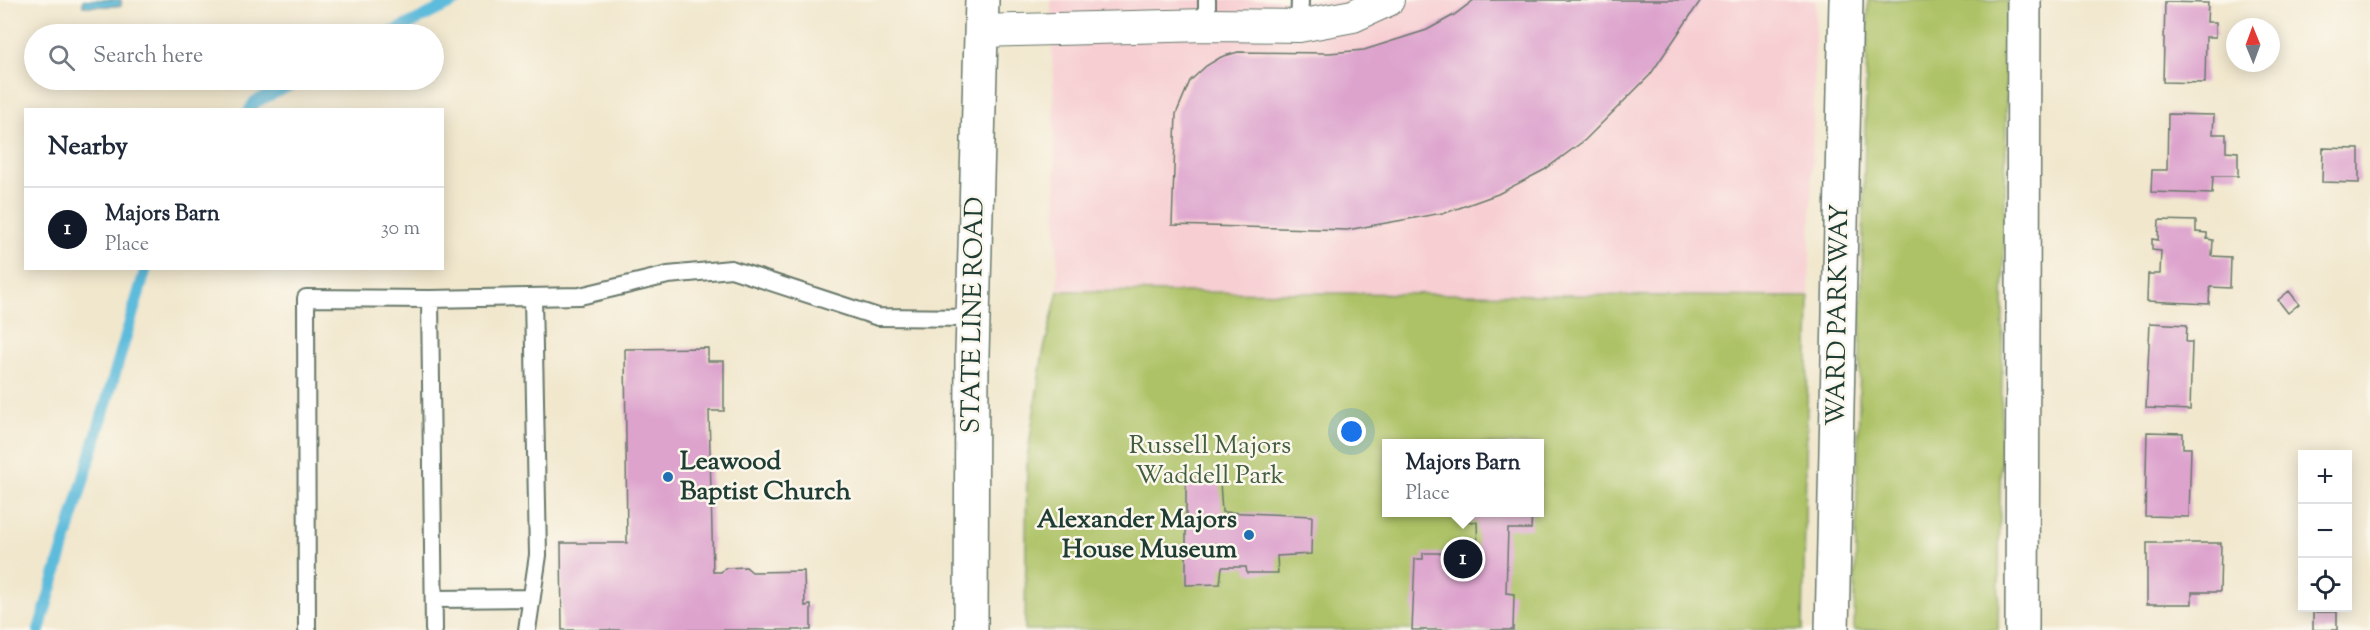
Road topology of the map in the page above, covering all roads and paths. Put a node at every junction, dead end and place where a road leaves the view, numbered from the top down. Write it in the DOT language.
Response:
graph roads {
  1 [pos="1388,0"];
  2 [pos="1846,0"];
  3 [pos="2024,0"];
  4 [pos="1207,13"];
  5 [pos="1300,13"];
  6 [pos="981,16"];
  7 [pos="533,297"];
  8 [pos="430,298"];
  9 [pos="973,318"];
  10 [pos="531,598"];
  11 [pos="434,599"];
  12 [pos="306,630"];
  13 [pos="434,630"];
  14 [pos="527,630"];
  15 [pos="971,630"];
  16 [pos="1832,630"];
  17 [pos="2022,630"];
  1 -- 5 [label="street"];
  2 -- 16 [label="main road, WARD PARKWAY"];
  3 -- 17 [label="main road"];
  4 -- 5 [label="street"];
  4 -- 6 [label="street"];
  6 -- 9 [label="main road, STATE LINE ROAD"];
  7 -- 8 [label="lane"];
  7 -- 9 [label="lane"];
  7 -- 10 [label="lane"];
  8 -- 11 [label="lane"];
  8 -- 12 [label="lane"];
  9 -- 15 [label="main road, STATE LINE ROAD"];
  10 -- 11 [label="lane"];
  10 -- 14 [label="lane"];
  11 -- 13 [label="lane"];
}
